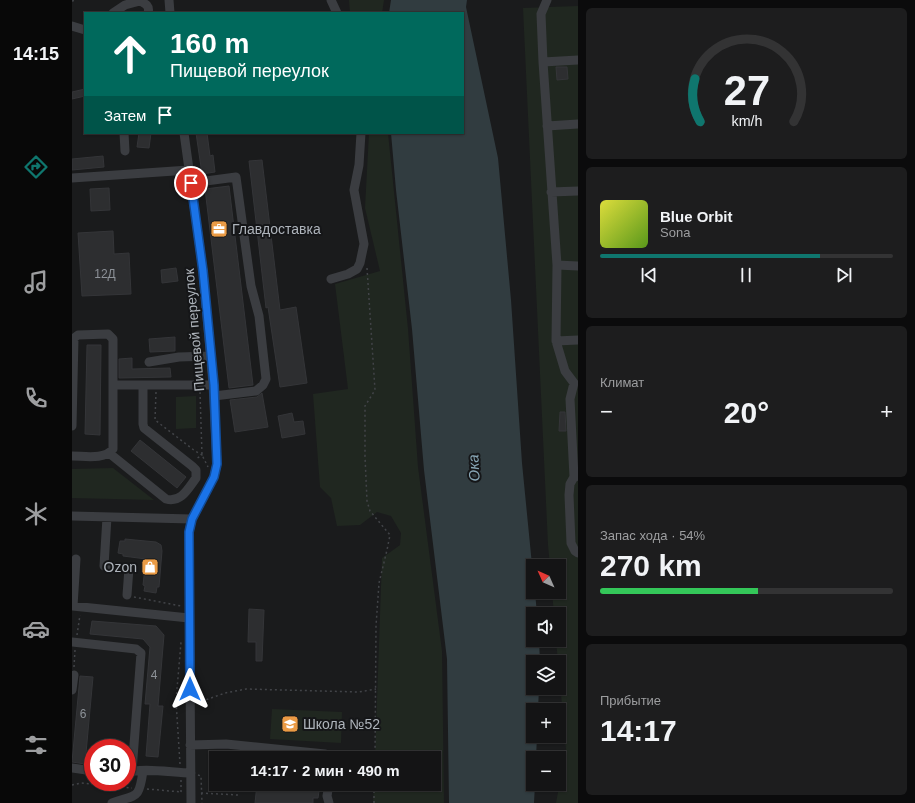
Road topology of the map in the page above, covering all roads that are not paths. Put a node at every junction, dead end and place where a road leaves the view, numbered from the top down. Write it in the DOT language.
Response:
graph roads {
  1 [pos="169,0"];
  2 [pos="331,0"];
  3 [pos="547,0"];
  4 [pos="114,12"];
  5 [pos="148,12"];
  6 [pos="170,12"];
  7 [pos="337,12"];
  8 [pos="72,26"];
  9 [pos="84,30"];
  10 [pos="578,60"];
  11 [pos="543,62"];
  12 [pos="578,124"];
  13 [pos="547,126"];
  14 [pos="124,134"];
  15 [pos="184,134"];
  16 [pos="361,134"];
  17 [pos="125,151"];
  18 [pos="189,170"];
  19 [pos="72,178"];
  20 [pos="191,183"];
  21 [pos="578,191"];
  22 [pos="551,192"];
  23 [pos="557,265"];
  24 [pos="578,266"];
  25 [pos="331,280"];
  26 [pos="578,340"];
  27 [pos="556,341"];
  28 [pos="210,356"];
  29 [pos="149,362"];
  30 [pos="114,385"];
  31 [pos="143,385"];
  32 [pos="214,385"];
  33 [pos="214,396"];
  34 [pos="72,426"];
  35 [pos="109,454"];
  36 [pos="72,456"];
  37 [pos="576,476"];
  38 [pos="72,516"];
  39 [pos="106,517"];
  40 [pos="192,519"];
  41 [pos="578,553"];
  42 [pos="76,559"];
  43 [pos="127,595"];
  44 [pos="73,606"];
  45 [pos="189,618"];
  46 [pos="72,642"];
  47 [pos="74,674"];
  48 [pos="72,690"];
  49 [pos="132,739"];
  50 [pos="190,745"];
  51 [pos="294,751"];
  52 [pos="72,768"];
  53 [pos="84,770"];
  54 [pos="143,771"];
  55 [pos="136,772"];
  56 [pos="190,774"];
  57 [pos="328,791"];
  58 [pos="113,803"];
  59 [pos="191,803"];
  60 [pos="329,803"];
  1 -- 6 [label="street"];
  2 -- 7 [label="street"];
  3 -- 11 [label="street"];
  4 -- 5 [label="street"];
  8 -- 9 [label="street"];
  10 -- 11 [label="street"];
  11 -- 13 [label="street"];
  12 -- 13 [label="street"];
  13 -- 22 [label="street"];
  14 -- 17 [label="street"];
  15 -- 18 [label="street, Пищевой переулок"];
  16 -- 25 [label="street"];
  18 -- 19 [label="street"];
  18 -- 20 [label="street, Пищевой переулок"];
  20 -- 28 [label="street, Пищевой переулок"];
  20 -- 33 [label="street"];
  21 -- 22 [label="street"];
  22 -- 23 [label="street"];
  23 -- 24 [label="street"];
  23 -- 27 [label="street"];
  26 -- 27 [label="street"];
  27 -- 37 [label="street"];
  28 -- 29 [label="street"];
  28 -- 32 [label="street, Пищевой переулок"];
  30 -- 31 [label="street"];
  30 -- 34 [label="street"];
  30 -- 35 [label="street"];
  31 -- 32 [label="street"];
  31 -- 35 [label="street"];
  32 -- 33 [label="street, Пищевой переулок"];
  33 -- 40 [label="street, Пищевой переулок"];
  35 -- 36 [label="street"];
  37 -- 41 [label="street"];
  38 -- 39 [label="street"];
  39 -- 40 [label="street"];
  39 -- 43 [label="street"];
  40 -- 45 [label="street, Пищевой переулок"];
  42 -- 44 [label="street"];
  44 -- 45 [label="street"];
  45 -- 50 [label="street, Пищевой переулок"];
  46 -- 49 [label="street"];
  47 -- 48 [label="street"];
  50 -- 51 [label="street"];
  50 -- 56 [label="street, Пищевой переулок"];
  52 -- 53 [label="street"];
  54 -- 55 [label="street"];
  54 -- 56 [label="street"];
  54 -- 58 [label="street"];
  56 -- 59 [label="street, Пищевой переулок"];
  57 -- 60 [label="street"];
}
